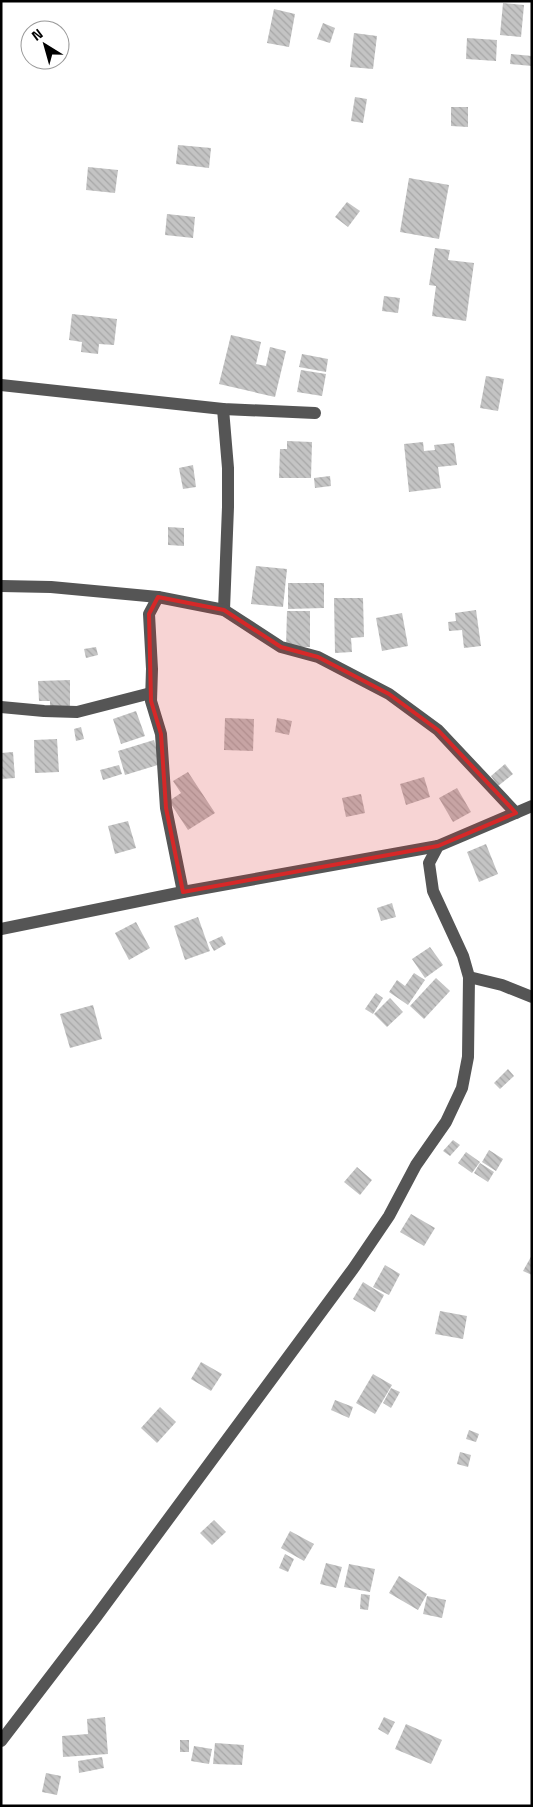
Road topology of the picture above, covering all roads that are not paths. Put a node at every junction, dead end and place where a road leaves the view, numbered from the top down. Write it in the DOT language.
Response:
graph roads {
  1 [pos="1,385"];
  2 [pos="223,409"];
  3 [pos="315,413"];
  4 [pos="1,586"];
  5 [pos="158,597"];
  6 [pos="224,610"];
  7 [pos="151,693"];
  8 [pos="1,707"];
  9 [pos="532,806"];
  10 [pos="516,812"];
  11 [pos="438,846"];
  12 [pos="183,892"];
  13 [pos="1,928"];
  14 [pos="469,977"];
  15 [pos="532,997"];
  16 [pos="1,1741"];
  1 -- 2 [label="street"];
  2 -- 3 [label="street"];
  2 -- 6 [label="street"];
  4 -- 5 [label="street"];
  5 -- 6 [label="street"];
  5 -- 7 [label="street"];
  6 -- 10 [label="street"];
  7 -- 8 [label="street"];
  7 -- 12 [label="street"];
  9 -- 10 [label="street"];
  10 -- 11 [label="street"];
  11 -- 12 [label="street"];
  11 -- 14 [label="street"];
  12 -- 13 [label="street"];
  14 -- 15 [label="street"];
  14 -- 16 [label="street"];
}
